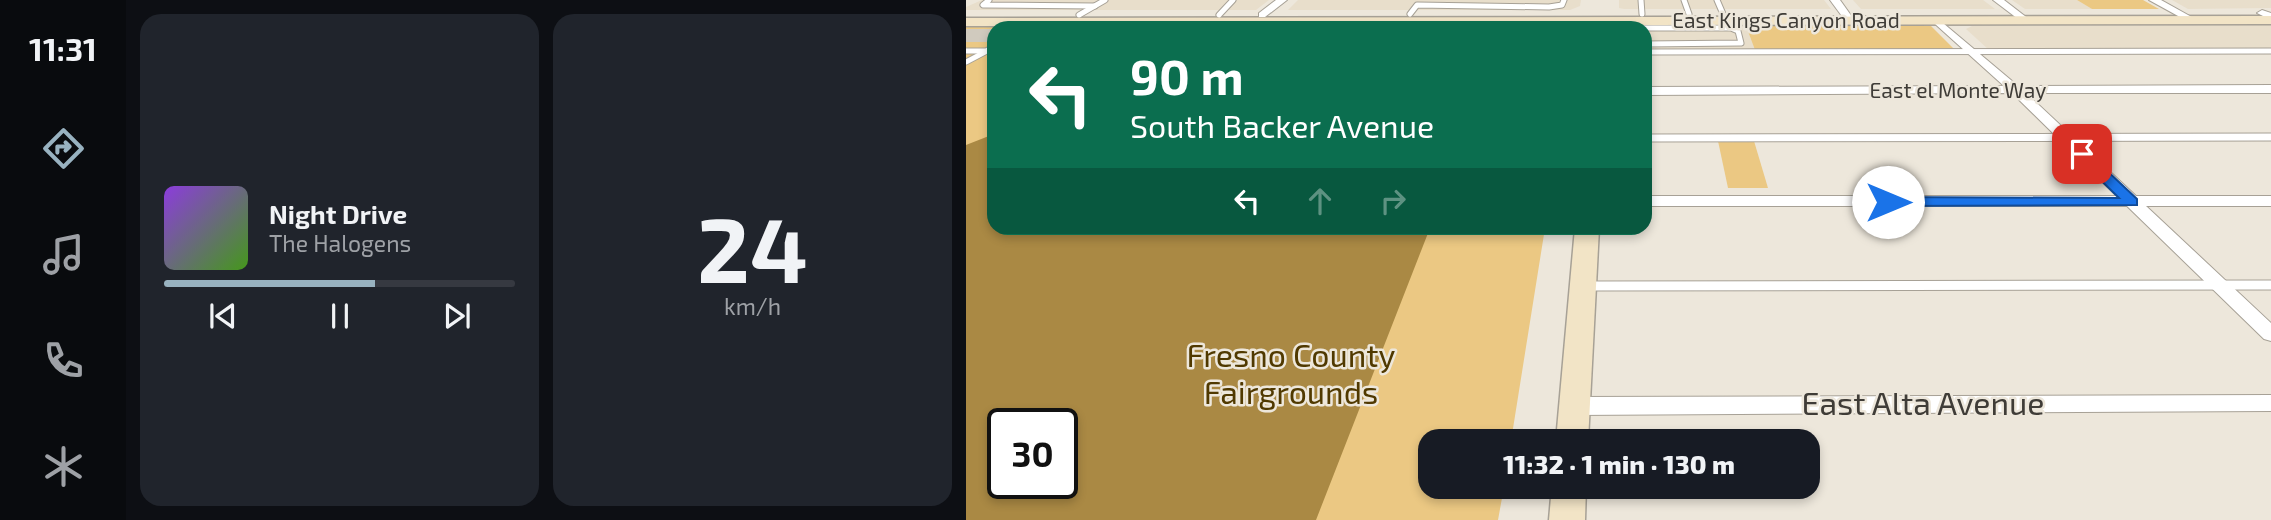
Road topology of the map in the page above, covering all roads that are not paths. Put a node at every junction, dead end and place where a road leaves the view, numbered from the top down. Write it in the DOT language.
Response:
graph roads {
  1 [pos="989,0"];
  2 [pos="998,0"];
  3 [pos="1105,0"];
  4 [pos="1233,0"];
  5 [pos="1282,0"];
  6 [pos="1564,0"];
  7 [pos="1684,0"];
  8 [pos="1717,0"];
  9 [pos="1835,0"];
  10 [pos="1998,0"];
  11 [pos="2154,0"];
  12 [pos="993,5"];
  13 [pos="1096,6"];
  14 [pos="1416,6"];
  15 [pos="1549,11"];
  16 [pos="1689,14"];
  17 [pos="1723,14"];
  18 [pos="1079,15"];
  19 [pos="1219,15"];
  20 [pos="2269,16"];
  21 [pos="1847,17"];
  22 [pos="2020,17"];
  23 [pos="2186,17"];
  24 [pos="966,18"];
  25 [pos="1596,18"];
  26 [pos="1642,18"];
  27 [pos="996,21"];
  28 [pos="1115,21"];
  29 [pos="1254,21"];
  30 [pos="1381,21"];
  31 [pos="1937,21"];
  32 [pos="1652,44"];
  33 [pos="966,51"];
  34 [pos="986,51"];
  35 [pos="2271,51"];
  36 [pos="1652,52"];
  37 [pos="1974,53"];
  38 [pos="966,62"];
  39 [pos="2271,89"];
  40 [pos="2016,90"];
  41 [pos="1652,91"];
  42 [pos="1652,138"];
  43 [pos="2065,138"];
  44 [pos="2271,138"];
  45 [pos="1652,201"];
  46 [pos="2271,201"];
  47 [pos="2132,202"];
  48 [pos="1587,235"];
  49 [pos="2220,285"];
  50 [pos="2271,285"];
  51 [pos="1583,286"];
  52 [pos="2271,334"];
  53 [pos="2271,403"];
  54 [pos="1574,406"];
  55 [pos="1573,429"];
  56 [pos="1568,499"];
  57 [pos="1567,520"];
  1 -- 12 [label="lane"];
  2 -- 12 [label="lane"];
  3 -- 13 [label="lane"];
  4 -- 19 [label="lane"];
  5 -- 29 [label="street"];
  6 -- 15 [label="lane"];
  7 -- 16 [label="lane"];
  8 -- 17 [label="lane"];
  9 -- 21 [label="street"];
  10 -- 22 [label="street"];
  11 -- 23 [label="street"];
  12 -- 13 [label="lane"];
  13 -- 18 [label="lane"];
  14 -- 15 [label="main road, East Kings Canyon Road"];
  14 -- 30 [label="main road, East Kings Canyon Road"];
  15 -- 25 [label="main road, East Kings Canyon Road"];
  16 -- 17 [label="main road, East Kings Canyon Road"];
  16 -- 26 [label="main road, East Kings Canyon Road"];
  17 -- 21 [label="main road, East Kings Canyon Road"];
  18 -- 19 [label="main road, East Kings Canyon Road"];
  18 -- 24 [label="main road, East Kings Canyon Road"];
  19 -- 29 [label="main road, East Kings Canyon Road"];
  20 -- 23 [label="main road, East Kings Canyon Road"];
  21 -- 22 [label="main road, East Kings Canyon Road"];
  21 -- 26 [label="main road, East Kings Canyon Road"];
  21 -- 31 [label="main road, East Kings Canyon Road"];
  22 -- 23 [label="main road, East Kings Canyon Road"];
  22 -- 31 [label="main road, East Kings Canyon Road"];
  24 -- 27 [label="main road, East Kings Canyon Road"];
  25 -- 26 [label="main road, East Kings Canyon Road"];
  25 -- 30 [label="main road, East Kings Canyon Road"];
  26 -- 32 [label="lane"];
  28 -- 29 [label="main road"];
  29 -- 30 [label="main road, East Kings Canyon Road"];
  31 -- 37 [label="street"];
  33 -- 34 [label="lane"];
  34 -- 38 [label="lane"];
  35 -- 37 [label="lane"];
  36 -- 37 [label="lane"];
  37 -- 40 [label="street"];
  39 -- 40 [label="street, East el Monte Way"];
  40 -- 41 [label="street, East el Monte Way"];
  40 -- 43 [label="street"];
  42 -- 43 [label="lane"];
  43 -- 44 [label="lane"];
  43 -- 47 [label="street"];
  45 -- 47 [label="street"];
  46 -- 47 [label="street"];
  47 -- 49 [label="street"];
  48 -- 51 [label="main road"];
  49 -- 50 [label="lane"];
  49 -- 51 [label="lane"];
  49 -- 52 [label="street"];
  51 -- 54 [label="main road"];
  53 -- 54 [label="street, East Alta Avenue"];
  54 -- 55 [label="main road"];
  56 -- 57 [label="main road"];
}
